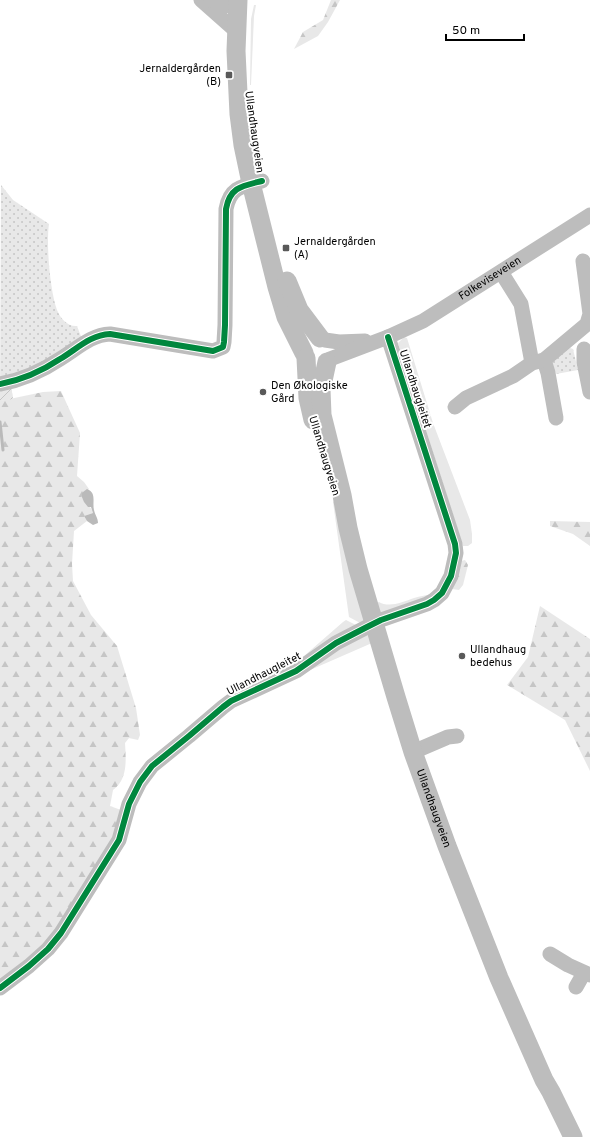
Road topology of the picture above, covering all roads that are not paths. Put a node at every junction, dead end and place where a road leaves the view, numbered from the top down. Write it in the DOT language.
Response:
graph roads {
  1 [pos="201,0"];
  2 [pos="211,0"];
  3 [pos="241,1"];
  4 [pos="236,31"];
  5 [pos="256,182"];
  6 [pos="590,216"];
  7 [pos="583,261"];
  8 [pos="501,272"];
  9 [pos="573,336"];
  10 [pos="388,337"];
  11 [pos="322,339"];
  12 [pos="587,348"];
  13 [pos="305,356"];
  14 [pos="329,361"];
  15 [pos="538,362"];
  16 [pos="0,384"];
  17 [pos="590,392"];
  18 [pos="454,407"];
  19 [pos="556,418"];
  20 [pos="348,528"];
  21 [pos="457,736"];
  22 [pos="414,752"];
  23 [pos="550,954"];
  24 [pos="587,974"];
  25 [pos="576,987"];
  26 [pos="0,988"];
  27 [pos="544,1080"];
  28 [pos="565,1137"];
  29 [pos="573,1137"];
  1 -- 4 [label="street"];
  2 -- 3 [label="street"];
  3 -- 4 [label="main road, Ullandhaugveien"];
  3 -- 5 [label="main road, Ullandhaugveien"];
  4 -- 5 [label="main road, Ullandhaugveien"];
  5 -- 11 [label="main road, Ullandhaugveien"];
  5 -- 13 [label="main road, Ullandhaugveien"];
  5 -- 16 [label="street"];
  6 -- 8 [label="street, Folkeviseveien"];
  7 -- 9 [label="street"];
  8 -- 10 [label="street, Folkeviseveien"];
  8 -- 15 [label="street"];
  9 -- 12 [label="street"];
  9 -- 15 [label="street"];
  10 -- 11 [label="street, Folkeviseveien"];
  10 -- 14 [label="street, Folkeviseveien"];
  10 -- 26 [label="street, Ullandhaugleitet"];
  11 -- 13 [label="main road"];
  11 -- 14 [label="main road"];
  12 -- 17 [label="street"];
  13 -- 14 [label="main road"];
  13 -- 20 [label="main road, Ullandhaugveien"];
  14 -- 20 [label="main road, Ullandhaugveien"];
  15 -- 18 [label="street"];
  15 -- 19 [label="street"];
  20 -- 22 [label="main road, Ullandhaugveien"];
  21 -- 22 [label="street"];
  22 -- 27 [label="main road, Ullandhaugveien"];
  23 -- 24 [label="street"];
  24 -- 25 [label="street"];
  27 -- 28 [label="main road, Ullandhaugveien"];
  27 -- 29 [label="main road, Ullandhaugveien"];
}
